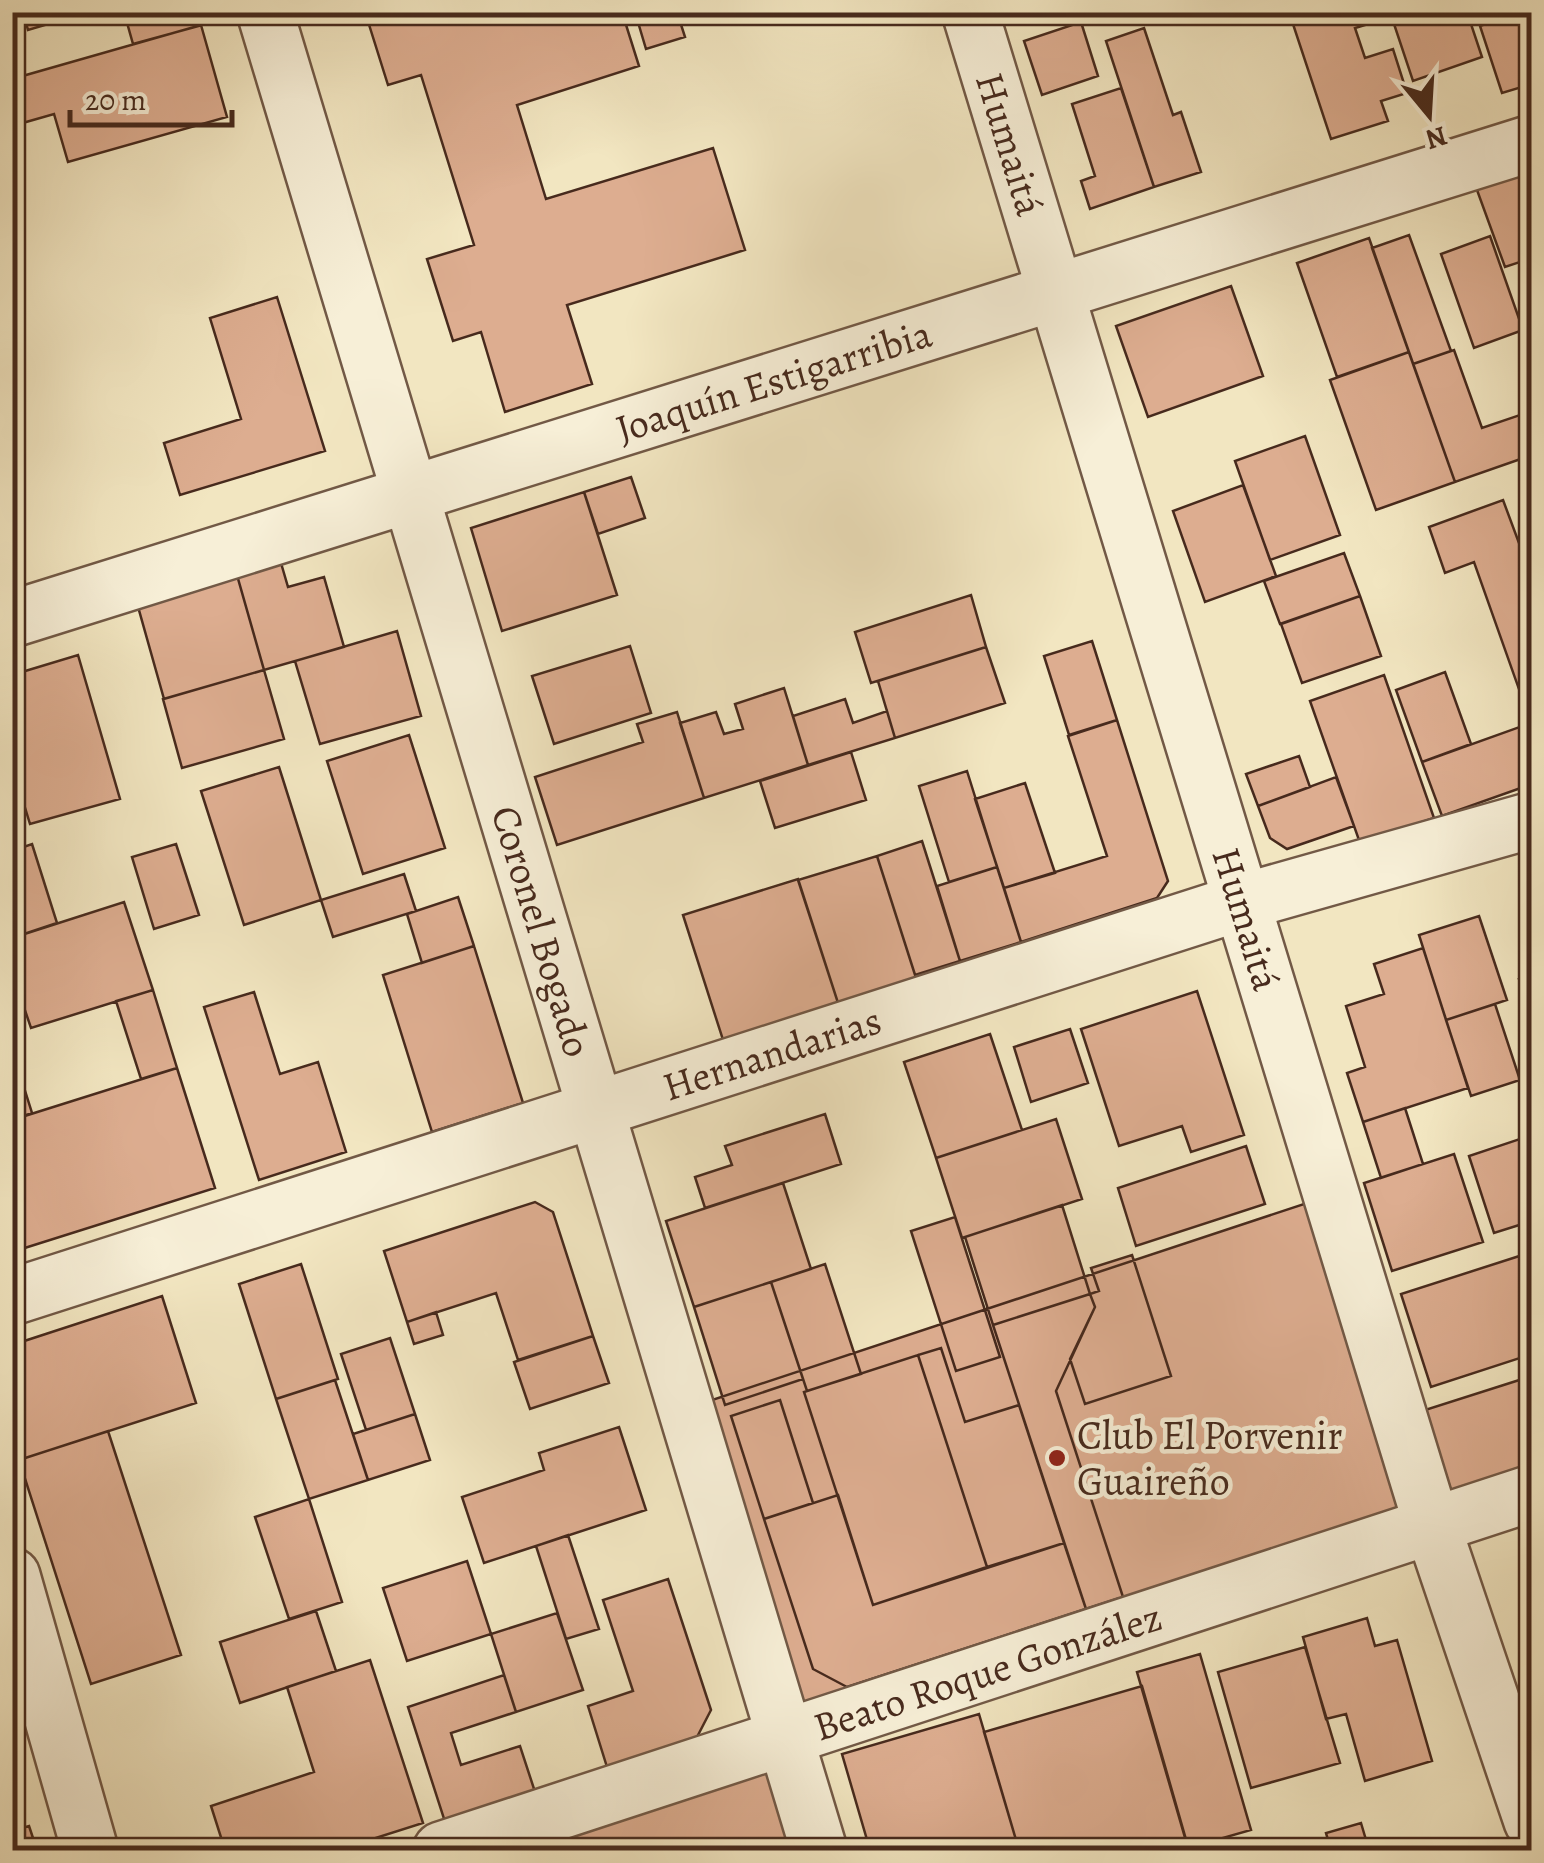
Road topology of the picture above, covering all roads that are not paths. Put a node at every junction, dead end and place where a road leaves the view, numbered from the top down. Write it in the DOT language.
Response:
graph roads {
  1 [pos="264,12"];
  2 [pos="970,12"];
  3 [pos="1532,143"];
  4 [pos="1056,294"];
  5 [pos="410,495"];
  6 [pos="12,620"];
  7 [pos="1532,820"];
  8 [pos="1242,902"];
  9 [pos="595,1112"];
  10 [pos="12,1297"];
  11 [pos="1532,1492"];
  12 [pos="1432,1525"];
  13 [pos="12,1576"];
  14 [pos="784,1738"];
  15 [pos="1532,1822"];
  16 [pos="90,1850"];
  17 [pos="441,1850"];
  18 [pos="819,1850"];
  1 -- 5 [label="street, Coronel Bogado"];
  2 -- 4 [label="street, Humaitá"];
  3 -- 4 [label="street, Joaquín Estigarribia"];
  4 -- 5 [label="street, Joaquín Estigarribia"];
  4 -- 8 [label="street, Humaitá"];
  5 -- 6 [label="street, Joaquín Estigarribia"];
  5 -- 9 [label="street, Coronel Bogado"];
  7 -- 8 [label="street, Hernandarias"];
  8 -- 9 [label="street, Hernandarias"];
  8 -- 12 [label="street, Humaitá"];
  9 -- 10 [label="street, Hernandarias"];
  9 -- 14 [label="street, Coronel Bogado"];
  11 -- 12 [label="street, Beato Roque González"];
  12 -- 14 [label="street, Beato Roque González"];
  12 -- 15 [label="street, Humaitá"];
  13 -- 16 [label="street"];
  14 -- 17 [label="street, Beato Roque González"];
  14 -- 18 [label="street, Coronel Bogado"];
}
